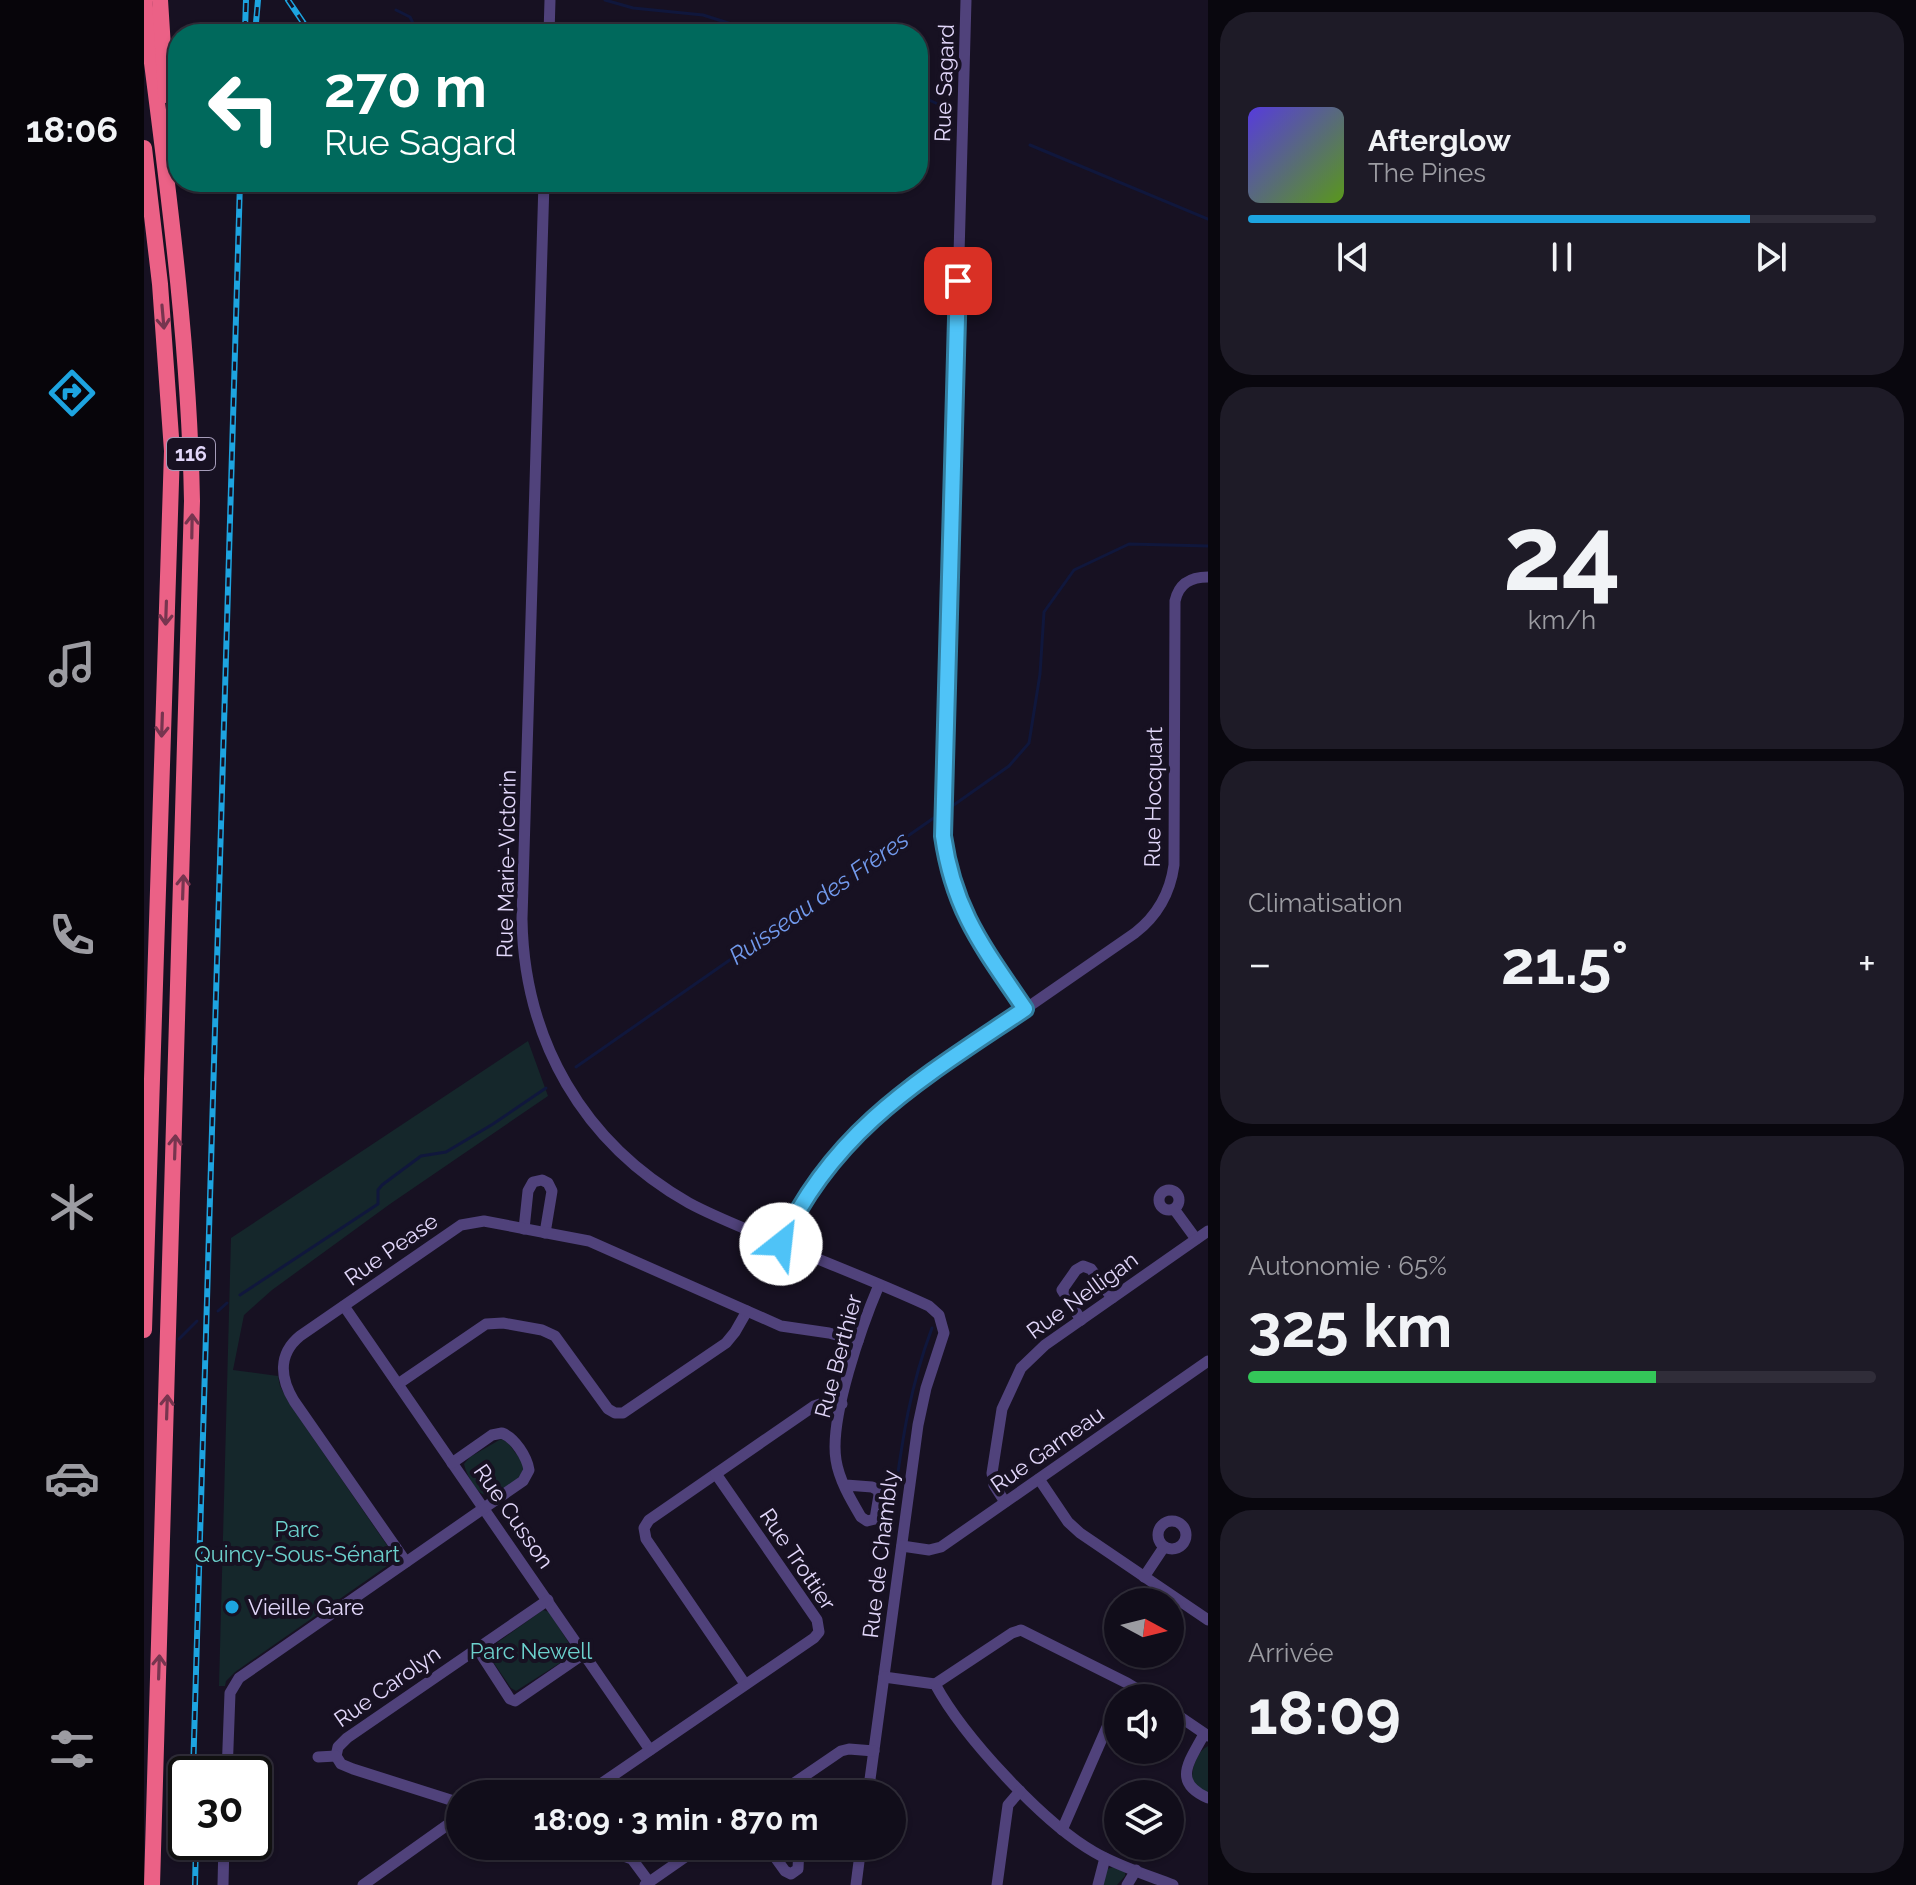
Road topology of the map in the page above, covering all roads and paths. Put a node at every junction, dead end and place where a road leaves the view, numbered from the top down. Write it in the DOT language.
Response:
graph roads {
  1 [pos="144,0"];
  2 [pos="160,0"];
  3 [pos="550,0"];
  4 [pos="966,0"];
  5 [pos="549,24"];
  6 [pos="168,135"];
  7 [pos="144,148"];
  8 [pos="168,190"];
  9 [pos="168,192"];
  10 [pos="171,192"];
  11 [pos="544,192"];
  12 [pos="174,237"];
  13 [pos="1208,577"];
  14 [pos="1025,1009"];
  15 [pos="1174,1209"];
  16 [pos="524,1229"];
  17 [pos="1208,1231"];
  18 [pos="545,1233"];
  19 [pos="1196,1239"];
  20 [pos="781,1244"];
  21 [pos="879,1285"];
  22 [pos="1112,1298"];
  23 [pos="344,1306"];
  24 [pos="747,1311"];
  25 [pos="1081,1320"];
  26 [pos="943,1322"];
  27 [pos="144,1330"];
  28 [pos="858,1341"];
  29 [pos="1208,1361"];
  30 [pos="398,1384"];
  31 [pos="842,1404"];
  32 [pos="452,1463"];
  33 [pos="716,1474"];
  34 [pos="1039,1479"];
  35 [pos="846,1485"];
  36 [pos="1005,1502"];
  37 [pos="483,1508"];
  38 [pos="902,1546"];
  39 [pos="1164,1547"];
  40 [pos="406,1562"];
  41 [pos="1144,1577"];
  42 [pos="548,1600"];
  43 [pos="1208,1620"];
  44 [pos="477,1648"];
  45 [pos="585,1653"];
  46 [pos="884,1677"];
  47 [pos="1127,1683"];
  48 [pos="745,1684"];
  49 [pos="935,1684"];
  50 [pos="1184,1720"];
  51 [pos="1104,1734"];
  52 [pos="1206,1735"];
  53 [pos="650,1750"];
  54 [pos="874,1751"];
  55 [pos="228,1756"];
  56 [pos="336,1756"];
  57 [pos="318,1757"];
  58 [pos="606,1780"];
  59 [pos="799,1780"];
  60 [pos="870,1780"];
  61 [pos="1020,1791"];
  62 [pos="1208,1798"];
  63 [pos="446,1799"];
  64 [pos="446,1826"];
  65 [pos="1062,1830"];
  66 [pos="1104,1857"];
  67 [pos="224,1860"];
  68 [pos="633,1860"];
  69 [pos="681,1860"];
  70 [pos="778,1860"];
  71 [pos="798,1860"];
  72 [pos="859,1860"];
  73 [pos="1104,1860"];
  74 [pos="1110,1860"];
  75 [pos="1136,1870"];
  76 [pos="647,1883"];
  77 [pos="152,1885"];
  78 [pos="223,1885"];
  79 [pos="363,1885"];
  80 [pos="856,1885"];
  81 [pos="997,1885"];
  82 [pos="1098,1885"];
  83 [pos="1127,1885"];
  84 [pos="1173,1885"];
  1 -- 8 [label="highway, 116"];
  2 -- 6 [label="highway"];
  3 -- 5 [label="street"];
  4 -- 14 [label="street, Rue Sagard"];
  7 -- 27 [label="highway, 116, one-way"];
  9 -- 12 [label="highway, 116"];
  10 -- 12 [label="highway"];
  11 -- 20 [label="street, Rue Marie-Victorin"];
  77 -- 12 [label="highway, 116, one-way"];
  13 -- 14 [label="street, Rue Hocquart"];
  14 -- 20 [label="street, Rue Hocquart"];
  15 -- 19 [label="street"];
  16 -- 18 [label="street, Rue Pease"];
  16 -- 18 [label="street"];
  16 -- 23 [label="street, Rue Pease"];
  17 -- 19 [label="street, Rue Nelligan"];
  18 -- 24 [label="street, Rue Pease"];
  19 -- 22 [label="street, Rue Nelligan"];
  20 -- 21 [label="street, Rue Marie-Victorin"];
  21 -- 26 [label="street, Rue Marie-Victorin"];
  21 -- 28 [label="street, Rue Berthier"];
  22 -- 25 [label="street, Rue Nelligan"];
  22 -- 25 [label="street"];
  23 -- 30 [label="street, Rue Cusson"];
  23 -- 40 [label="street, Rue Pease"];
  24 -- 28 [label="street, Rue Pease"];
  24 -- 30 [label="street"];
  25 -- 36 [label="street, Rue Nelligan"];
  26 -- 38 [label="street, Rue de Chambly"];
  28 -- 31 [label="street, Rue Berthier"];
  29 -- 34 [label="street, Rue Garneau"];
  30 -- 32 [label="street, Rue Cusson"];
  31 -- 33 [label="street"];
  31 -- 35 [label="street, Rue Berthier"];
  32 -- 37 [label="street, Rue Cusson"];
  32 -- 37 [label="street"];
  33 -- 48 [label="street"];
  33 -- 48 [label="street, Rue Trottier"];
  34 -- 36 [label="street, Rue Garneau"];
  34 -- 41 [label="street"];
  36 -- 38 [label="street, Rue Garneau"];
  37 -- 40 [label="street"];
  37 -- 42 [label="street, Rue Cusson"];
  38 -- 46 [label="street, Rue de Chambly"];
  39 -- 41 [label="street"];
  40 -- 55 [label="street"];
  41 -- 43 [label="street"];
  42 -- 44 [label="street, Rue Carolyn"];
  42 -- 45 [label="street, Rue Cusson"];
  44 -- 45 [label="street"];
  44 -- 56 [label="street, Rue Carolyn"];
  45 -- 53 [label="street, Rue Cusson"];
  46 -- 49 [label="street"];
  46 -- 54 [label="street, Rue de Chambly"];
  47 -- 49 [label="street"];
  48 -- 53 [label="street"];
  49 -- 61 [label="street"];
  50 -- 52 [label="street"];
  51 -- 65 [label="street"];
  52 -- 62 [label="street"];
  53 -- 58 [label="street"];
  54 -- 59 [label="street"];
  54 -- 60 [label="street, Rue de Chambly"];
  56 -- 57 [label="street"];
  56 -- 63 [label="street"];
  61 -- 65 [label="street"];
  61 -- 81 [label="street"];
  64 -- 79 [label="street"];
  65 -- 66 [label="street"];
  67 -- 78 [label="street"];
  68 -- 76 [label="street"];
  69 -- 76 [label="street"];
  70 -- 71 [label="street"];
  72 -- 80 [label="street"];
  73 -- 82 [label="street"];
  74 -- 75 [label="street"];
  75 -- 83 [label="street"];
  75 -- 84 [label="street"];
}
